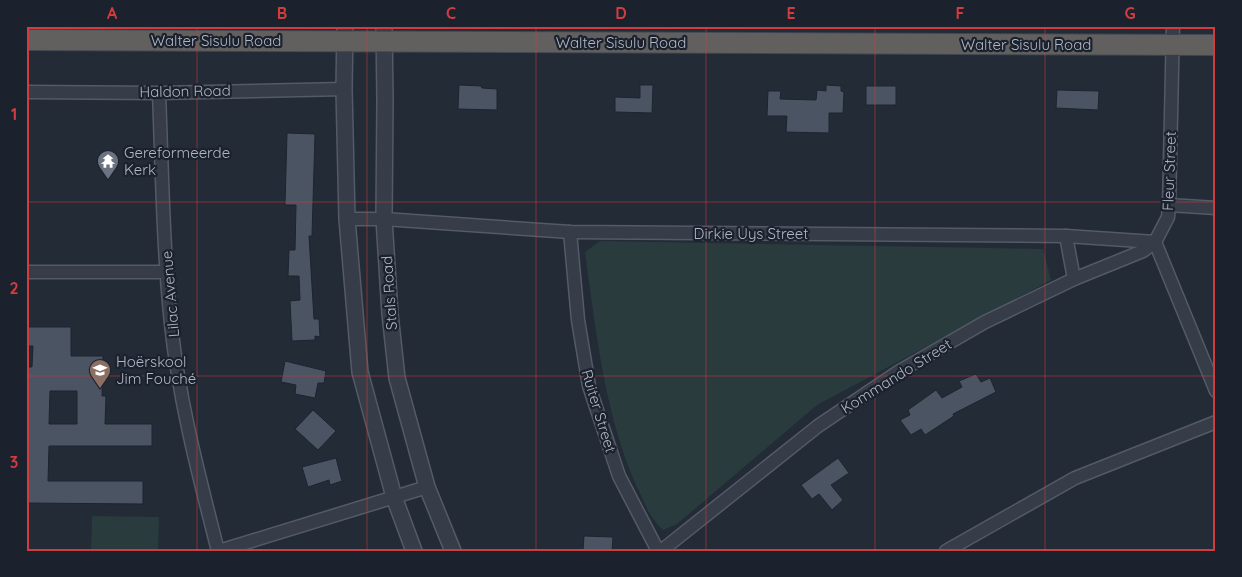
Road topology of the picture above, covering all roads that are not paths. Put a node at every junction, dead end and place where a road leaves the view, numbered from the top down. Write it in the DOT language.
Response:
graph roads {
  1 [pos="345,33"];
  2 [pos="384,34"];
  3 [pos="616,34"];
  4 [pos="758,34"];
  5 [pos="961,35"];
  6 [pos="1173,36"];
  7 [pos="26,40"];
  8 [pos="1216,45"];
  9 [pos="344,89"];
  10 [pos="26,92"];
  11 [pos="159,93"];
  12 [pos="1169,205"];
  13 [pos="1216,208"];
  14 [pos="347,218"];
  15 [pos="384,219"];
  16 [pos="570,232"];
  17 [pos="1066,236"];
  18 [pos="1155,242"];
  19 [pos="26,272"];
  20 [pos="167,272"];
  21 [pos="1074,279"];
  22 [pos="1216,391"];
  23 [pos="1216,422"];
  24 [pos="427,487"];
  25 [pos="394,497"];
  26 [pos="218,551"];
  27 [pos="414,551"];
  28 [pos="453,551"];
  29 [pos="660,551"];
  30 [pos="946,551"];
  1 -- 2 [label="highway, Walter Sisulu Road"];
  1 -- 7 [label="highway, Walter Sisulu Road"];
  1 -- 9 [label="street"];
  2 -- 3 [label="highway, Walter Sisulu Road"];
  2 -- 15 [label="street, Stals Road"];
  3 -- 4 [label="highway, Walter Sisulu Road"];
  4 -- 5 [label="highway, Walter Sisulu Road"];
  5 -- 6 [label="highway, Walter Sisulu Road"];
  6 -- 8 [label="highway, Walter Sisulu Road"];
  6 -- 12 [label="street, Fleur Street"];
  9 -- 11 [label="street, Haldon Road"];
  9 -- 14 [label="street"];
  10 -- 11 [label="street, Haldon Road"];
  11 -- 20 [label="street, Lilac Avenue"];
  12 -- 13 [label="street"];
  12 -- 18 [label="street, Fleur Street"];
  14 -- 15 [label="street, Dirkie Uys Street"];
  14 -- 25 [label="street"];
  15 -- 16 [label="street, Dirkie Uys Street"];
  15 -- 24 [label="street, Stals Road"];
  16 -- 17 [label="street, Dirkie Uys Street"];
  16 -- 29 [label="street, Ruiter Street"];
  17 -- 18 [label="street, Dirkie Uys Street"];
  17 -- 21 [label="street"];
  18 -- 21 [label="street, Kommando Street"];
  18 -- 22 [label="street"];
  19 -- 20 [label="street"];
  20 -- 26 [label="street, Lilac Avenue"];
  21 -- 29 [label="street, Kommando Street"];
  23 -- 30 [label="street"];
  24 -- 25 [label="street"];
  24 -- 28 [label="street, Stals Road"];
  25 -- 26 [label="street"];
  25 -- 27 [label="street"];
}
